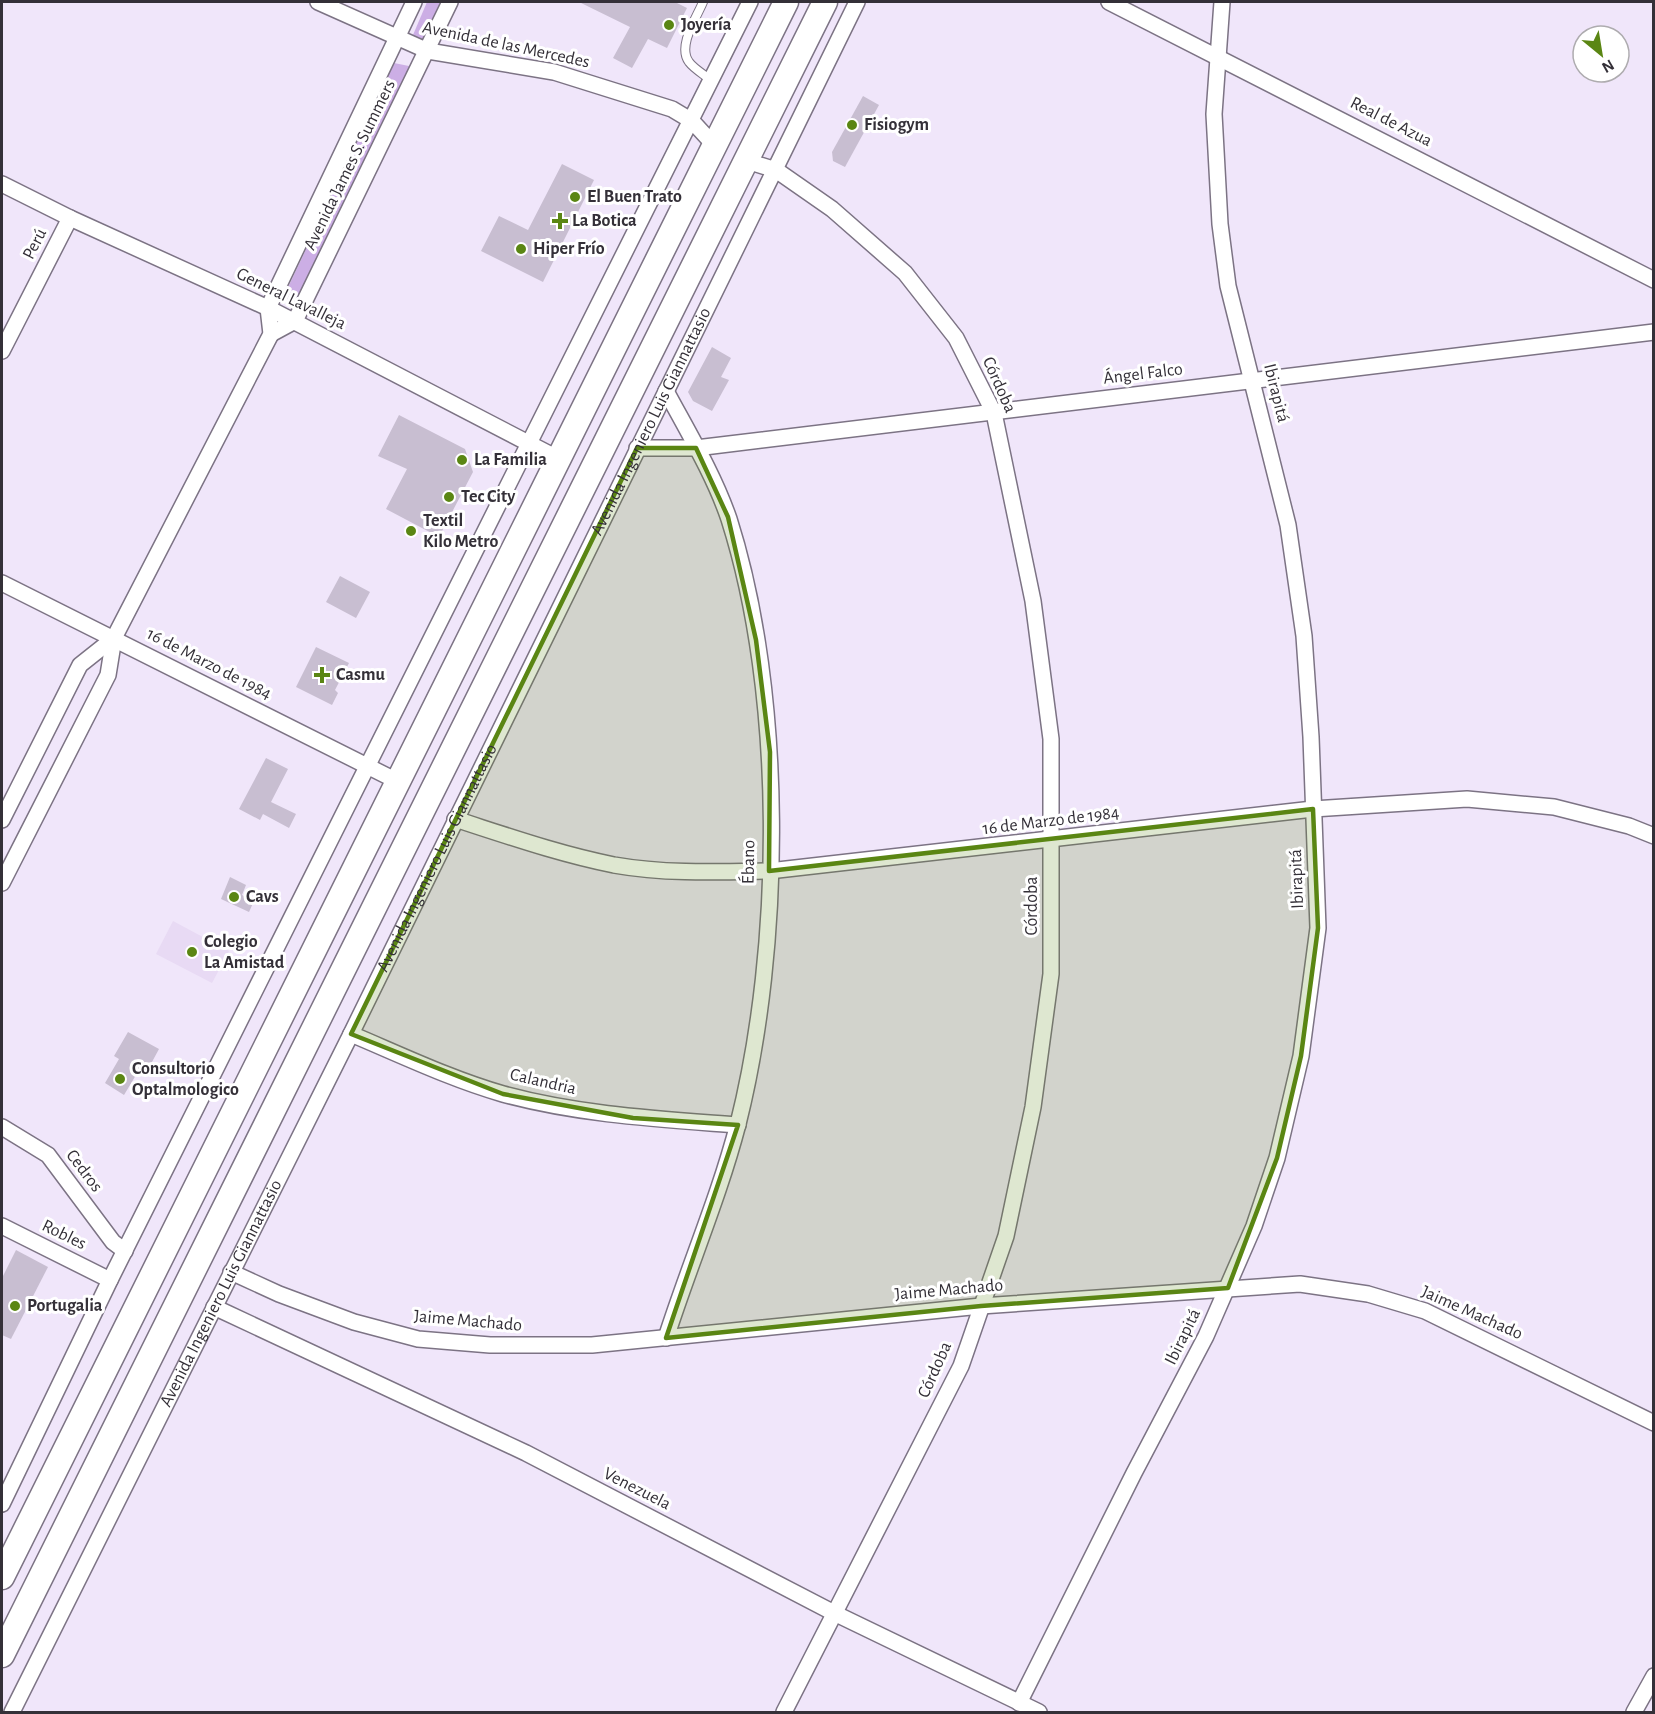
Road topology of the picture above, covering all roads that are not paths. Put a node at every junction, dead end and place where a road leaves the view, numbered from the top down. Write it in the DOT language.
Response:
graph roads {
  1 [pos="318,2"];
  2 [pos="414,2"];
  3 [pos="450,2"];
  4 [pos="703,2"];
  5 [pos="750,2"];
  6 [pos="786,2"];
  7 [pos="825,2"];
  8 [pos="857,2"];
  9 [pos="1109,2"];
  10 [pos="1222,2"];
  11 [pos="397,39"];
  12 [pos="428,51"];
  13 [pos="1216,54"];
  14 [pos="712,81"];
  15 [pos="692,121"];
  16 [pos="714,145"];
  17 [pos="747,161"];
  18 [pos="776,170"];
  19 [pos="2,183"];
  20 [pos="70,218"];
  21 [pos="1653,280"];
  22 [pos="268,308"];
  23 [pos="295,321"];
  24 [pos="1653,332"];
  25 [pos="271,334"];
  26 [pos="2,351"];
  27 [pos="1253,380"];
  28 [pos="666,391"];
  29 [pos="994,413"];
  30 [pos="530,445"];
  31 [pos="637,448"];
  32 [pos="696,448"];
  33 [pos="559,459"];
  34 [pos="2,583"];
  35 [pos="114,638"];
  36 [pos="368,765"];
  37 [pos="399,782"];
  38 [pos="1313,809"];
  39 [pos="455,819"];
  40 [pos="2,820"];
  41 [pos="1653,836"];
  42 [pos="1052,841"];
  43 [pos="769,872"];
  44 [pos="2,883"];
  45 [pos="351,1034"];
  46 [pos="738,1125"];
  47 [pos="2,1127"];
  48 [pos="2,1226"];
  49 [pos="124,1251"];
  50 [pos="231,1272"];
  51 [pos="110,1280"];
  52 [pos="1228,1288"];
  53 [pos="981,1306"];
  54 [pos="214,1307"];
  55 [pos="666,1338"];
  56 [pos="1653,1423"];
  57 [pos="2,1504"];
  58 [pos="2,1577"];
  59 [pos="834,1613"];
  60 [pos="2,1655"];
  61 [pos="1653,1676"];
  62 [pos="1019,1703"];
  63 [pos="12,1713"];
  64 [pos="784,1713"];
  65 [pos="1039,1713"];
  66 [pos="1635,1713"];
  1 -- 11 [label="street, Avenida de las Mercedes"];
  2 -- 11 [label="street, Avenida James S. Summers"];
  3 -- 12 [label="street, Avenida James S. Summers"];
  4 -- 14 [label="lane"];
  5 -- 14 [label="street"];
  6 -- 16 [label="main road"];
  7 -- 17 [label="main road, Avenida Ingeniero Luis Giannattasio"];
  8 -- 18 [label="street, Avenida Ingeniero Luis Giannattasio"];
  9 -- 13 [label="street, Real de Azua"];
  10 -- 13 [label="street, Ibirapitá"];
  11 -- 12 [label="street, Avenida de las Mercedes"];
  11 -- 22 [label="street, Avenida James S. Summers"];
  12 -- 15 [label="street, Avenida de las Mercedes"];
  12 -- 23 [label="street, Avenida James S. Summers"];
  13 -- 21 [label="street, Real de Azua"];
  13 -- 27 [label="street, Ibirapitá"];
  14 -- 15 [label="street"];
  15 -- 16 [label="street, Avenida de las Mercedes"];
  15 -- 30 [label="street"];
  16 -- 33 [label="main road"];
  17 -- 18 [label="street, Córdoba"];
  17 -- 60 [label="main road, Avenida Ingeniero Luis Giannattasio"];
  18 -- 28 [label="street, Avenida Ingeniero Luis Giannattasio"];
  18 -- 29 [label="street, Córdoba"];
  19 -- 20 [label="street, General Lavalleja"];
  20 -- 22 [label="street, General Lavalleja"];
  20 -- 26 [label="street, Perú"];
  22 -- 23 [label="street, General Lavalleja"];
  22 -- 25 [label="street"];
  23 -- 25 [label="street"];
  23 -- 30 [label="street, General Lavalleja"];
  24 -- 27 [label="street, Ángel Falco"];
  25 -- 35 [label="street"];
  27 -- 29 [label="street, Ángel Falco"];
  27 -- 38 [label="street, Ibirapitá"];
  28 -- 31 [label="street, Avenida Ingeniero Luis Giannattasio"];
  28 -- 32 [label="street, Ébano"];
  29 -- 32 [label="street, Ángel Falco"];
  29 -- 42 [label="street, Córdoba"];
  30 -- 33 [label="street, General Lavalleja"];
  30 -- 36 [label="street"];
  31 -- 32 [label="street, Ángel Falco"];
  31 -- 39 [label="street, Avenida Ingeniero Luis Giannattasio"];
  32 -- 43 [label="street, Ébano"];
  33 -- 37 [label="main road"];
  34 -- 35 [label="street, 16 de Marzo de 1984"];
  35 -- 36 [label="street, 16 de Marzo de 1984"];
  35 -- 40 [label="street"];
  35 -- 44 [label="street"];
  36 -- 37 [label="street, 16 de Marzo de 1984"];
  36 -- 49 [label="street"];
  37 -- 58 [label="main road"];
  38 -- 41 [label="street, 16 de Marzo de 1984"];
  38 -- 42 [label="street, 16 de Marzo de 1984"];
  38 -- 52 [label="street, Ibirapitá"];
  39 -- 43 [label="street, 16 de Marzo de 1984"];
  39 -- 45 [label="street, Avenida Ingeniero Luis Giannattasio"];
  42 -- 43 [label="street, 16 de Marzo de 1984"];
  42 -- 53 [label="street, Córdoba"];
  43 -- 46 [label="street, Ébano"];
  45 -- 46 [label="street, Calandria"];
  45 -- 50 [label="street, Avenida Ingeniero Luis Giannattasio"];
  46 -- 55 [label="street, Ébano"];
  47 -- 49 [label="street, Cedros"];
  48 -- 51 [label="street, Robles"];
  49 -- 51 [label="street"];
  50 -- 54 [label="street, Avenida Ingeniero Luis Giannattasio"];
  50 -- 55 [label="street, Jaime Machado"];
  51 -- 57 [label="street"];
  52 -- 53 [label="street, Jaime Machado"];
  52 -- 56 [label="street, Jaime Machado"];
  52 -- 62 [label="street, Ibirapitá"];
  53 -- 55 [label="street, Jaime Machado"];
  53 -- 59 [label="street, Córdoba"];
  54 -- 59 [label="street, Venezuela"];
  54 -- 63 [label="street, Avenida Ingeniero Luis Giannattasio"];
  59 -- 62 [label="street, Venezuela"];
  59 -- 64 [label="street, Córdoba"];
  61 -- 66 [label="street"];
  62 -- 65 [label="street, Venezuela"];
}
